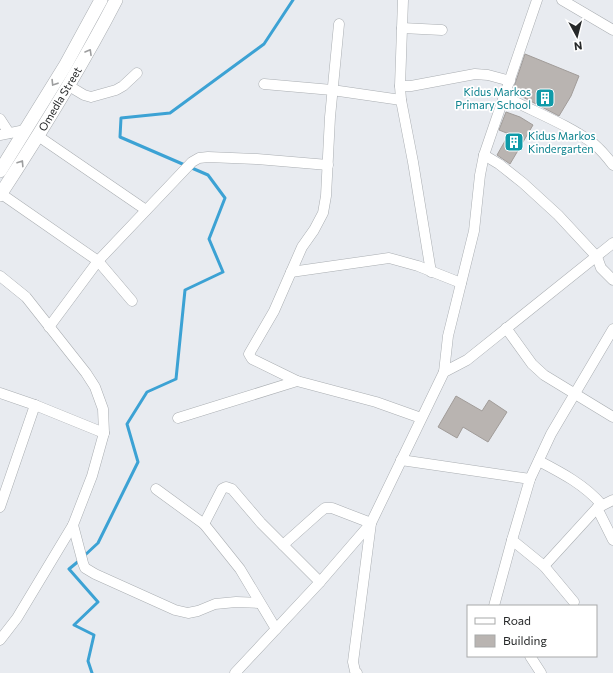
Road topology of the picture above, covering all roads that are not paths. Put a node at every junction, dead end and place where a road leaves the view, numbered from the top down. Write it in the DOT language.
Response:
graph roads {
  1 [pos="101,0"];
  2 [pos="116,0"];
  3 [pos="403,0"];
  4 [pos="537,0"];
  5 [pos="562,0"];
  6 [pos="339,24"];
  7 [pos="402,28"];
  8 [pos="442,30"];
  9 [pos="613,30"];
  10 [pos="137,73"];
  11 [pos="510,81"];
  12 [pos="264,84"];
  13 [pos="69,86"];
  14 [pos="400,86"];
  15 [pos="332,90"];
  16 [pos="504,96"];
  17 [pos="401,100"];
  18 [pos="0,119"];
  19 [pos="25,130"];
  20 [pos="4,134"];
  21 [pos="38,136"];
  22 [pos="484,155"];
  23 [pos="328,165"];
  24 [pos="613,165"];
  25 [pos="0,172"];
  26 [pos="0,194"];
  27 [pos="146,210"];
  28 [pos="613,243"];
  29 [pos="597,257"];
  30 [pos="98,261"];
  31 [pos="290,272"];
  32 [pos="431,272"];
  33 [pos="0,276"];
  34 [pos="613,280"];
  35 [pos="461,283"];
  36 [pos="132,302"];
  37 [pos="49,327"];
  38 [pos="506,328"];
  39 [pos="613,329"];
  40 [pos="444,372"];
  41 [pos="297,381"];
  42 [pos="574,393"];
  43 [pos="0,394"];
  44 [pos="35,405"];
  45 [pos="613,417"];
  46 [pos="178,418"];
  47 [pos="421,418"];
  48 [pos="104,433"];
  49 [pos="401,460"];
  50 [pos="539,461"];
  51 [pos="530,479"];
  52 [pos="156,489"];
  53 [pos="613,500"];
  54 [pos="0,507"];
  55 [pos="599,507"];
  56 [pos="371,523"];
  57 [pos="204,524"];
  58 [pos="72,525"];
  59 [pos="512,540"];
  60 [pos="613,540"];
  61 [pos="283,545"];
  62 [pos="544,566"];
  63 [pos="320,582"];
  64 [pos="574,602"];
  65 [pos="259,603"];
  66 [pos="494,605"];
  67 [pos="276,629"];
  68 [pos="1,637"];
  69 [pos="531,657"];
  70 [pos="353,662"];
  71 [pos="235,673"];
  72 [pos="345,673"];
  73 [pos="357,673"];
  74 [pos="541,673"];
  1 -- 19 [label="main road, Omedla Street, one-way"];
  13 -- 2 [label="main road, Omedla Street, one-way"];
  3 -- 7 [label="street"];
  4 -- 11 [label="street"];
  5 -- 9 [label="street"];
  6 -- 15 [label="street"];
  7 -- 8 [label="street"];
  7 -- 14 [label="street"];
  10 -- 13 [label="street"];
  11 -- 14 [label="street"];
  11 -- 16 [label="street"];
  12 -- 15 [label="street"];
  13 -- 21 [label="main road, Omedla Street"];
  14 -- 17 [label="street"];
  15 -- 17 [label="street"];
  15 -- 23 [label="street"];
  16 -- 22 [label="street"];
  16 -- 24 [label="street"];
  17 -- 32 [label="street"];
  18 -- 20 [label="street"];
  19 -- 20 [label="street"];
  19 -- 25 [label="main road, Omedla Street"];
  26 -- 21 [label="main road, Omedla Street, one-way"];
  21 -- 27 [label="street"];
  22 -- 29 [label="street"];
  22 -- 35 [label="street"];
  23 -- 27 [label="street"];
  23 -- 31 [label="street"];
  26 -- 30 [label="street"];
  27 -- 30 [label="street"];
  28 -- 29 [label="street"];
  29 -- 34 [label="street"];
  29 -- 38 [label="street"];
  30 -- 36 [label="street"];
  30 -- 37 [label="street"];
  31 -- 32 [label="street"];
  31 -- 41 [label="street"];
  32 -- 35 [label="street"];
  33 -- 37 [label="street"];
  35 -- 40 [label="street"];
  37 -- 48 [label="street"];
  38 -- 40 [label="street"];
  38 -- 42 [label="street"];
  39 -- 42 [label="street"];
  40 -- 47 [label="street"];
  41 -- 46 [label="street"];
  41 -- 47 [label="street"];
  42 -- 45 [label="street"];
  42 -- 50 [label="street"];
  43 -- 44 [label="street"];
  44 -- 48 [label="street"];
  44 -- 54 [label="street"];
  47 -- 49 [label="street"];
  48 -- 58 [label="street"];
  49 -- 51 [label="street"];
  49 -- 56 [label="street"];
  50 -- 51 [label="street"];
  50 -- 55 [label="street"];
  51 -- 59 [label="street"];
  52 -- 57 [label="street"];
  53 -- 55 [label="street"];
  55 -- 60 [label="street"];
  55 -- 62 [label="street"];
  56 -- 61 [label="street"];
  56 -- 63 [label="street"];
  56 -- 70 [label="street"];
  57 -- 61 [label="street"];
  57 -- 65 [label="street"];
  58 -- 65 [label="street"];
  58 -- 68 [label="street"];
  59 -- 62 [label="street"];
  59 -- 66 [label="street"];
  61 -- 63 [label="street"];
  62 -- 64 [label="street"];
  63 -- 67 [label="street"];
  65 -- 67 [label="street"];
  67 -- 71 [label="street"];
  69 -- 74 [label="street"];
  70 -- 72 [label="street"];
  70 -- 73 [label="street"];
}
